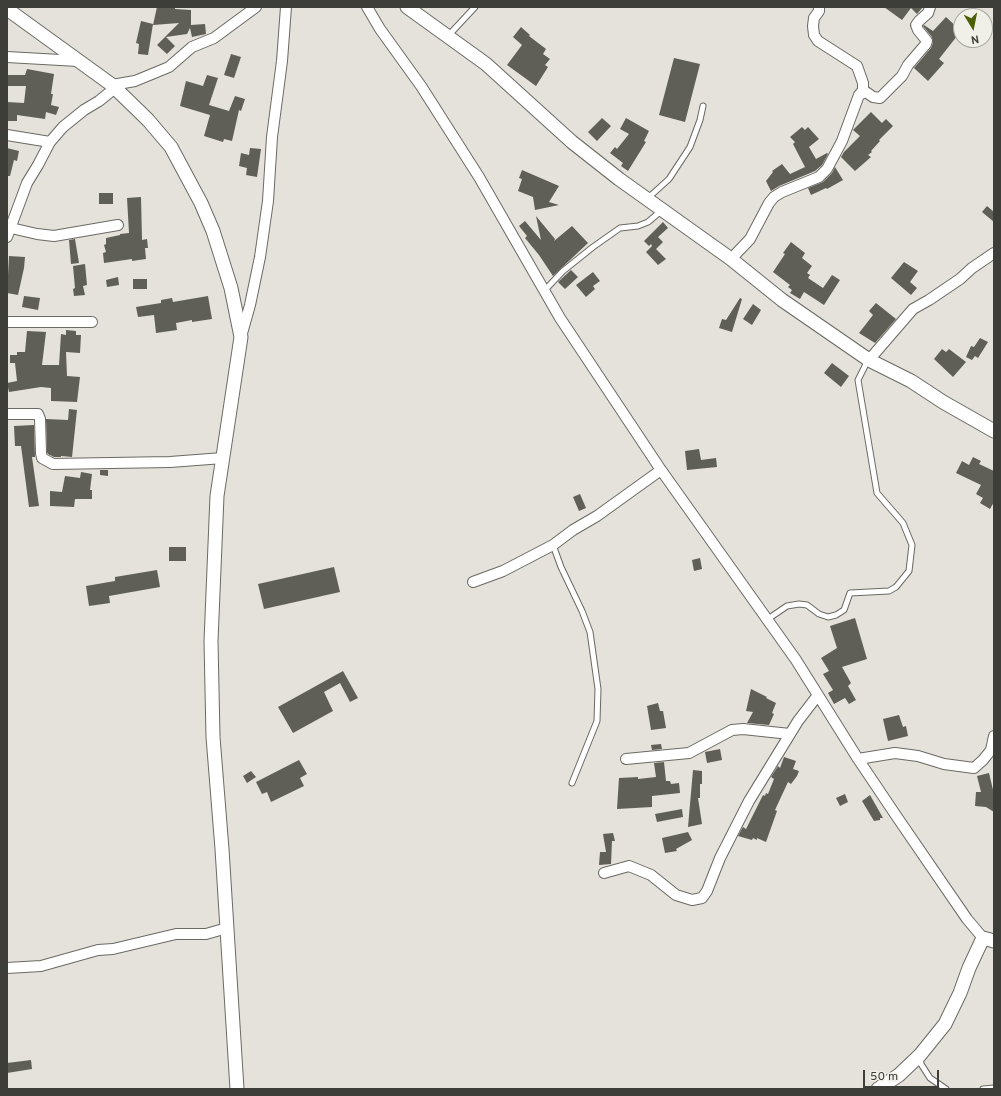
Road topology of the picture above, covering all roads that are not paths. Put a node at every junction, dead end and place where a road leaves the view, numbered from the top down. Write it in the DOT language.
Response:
graph roads {
  1 [pos="256,7"];
  2 [pos="286,7"];
  3 [pos="367,7"];
  4 [pos="407,7"];
  5 [pos="475,7"];
  6 [pos="819,7"];
  7 [pos="930,7"];
  8 [pos="7,9"];
  9 [pos="447,37"];
  10 [pos="7,57"];
  11 [pos="78,61"];
  12 [pos="114,87"];
  13 [pos="859,95"];
  14 [pos="703,106"];
  15 [pos="7,135"];
  16 [pos="50,142"];
  17 [pos="647,199"];
  18 [pos="663,209"];
  19 [pos="118,225"];
  20 [pos="9,233"];
  21 [pos="994,253"];
  22 [pos="732,259"];
  23 [pos="544,291"];
  24 [pos="7,322"];
  25 [pos="92,322"];
  26 [pos="241,336"];
  27 [pos="868,360"];
  28 [pos="7,414"];
  29 [pos="994,431"];
  30 [pos="223,458"];
  31 [pos="662,470"];
  32 [pos="553,545"];
  33 [pos="473,582"];
  34 [pos="768,619"];
  35 [pos="818,695"];
  36 [pos="790,734"];
  37 [pos="994,736"];
  38 [pos="626,759"];
  39 [pos="858,759"];
  40 [pos="572,783"];
  41 [pos="604,873"];
  42 [pos="227,928"];
  43 [pos="989,939"];
  44 [pos="7,968"];
  45 [pos="920,1055"];
  46 [pos="994,1088"];
  47 [pos="237,1089"];
  48 [pos="878,1089"];
  49 [pos="946,1089"];
  50 [pos="983,1089"];
  1 -- 12 [label="street"];
  2 -- 26 [label="street"];
  3 -- 23 [label="street"];
  4 -- 9 [label="street"];
  5 -- 9 [label="lane"];
  6 -- 13 [label="street"];
  7 -- 13 [label="street"];
  8 -- 11 [label="street"];
  9 -- 17 [label="street"];
  10 -- 11 [label="street"];
  11 -- 12 [label="street"];
  12 -- 16 [label="street"];
  12 -- 26 [label="street"];
  13 -- 22 [label="street"];
  14 -- 17 [label="lane"];
  15 -- 16 [label="street"];
  16 -- 20 [label="street"];
  17 -- 18 [label="street"];
  18 -- 22 [label="street"];
  18 -- 23 [label="lane"];
  19 -- 20 [label="street"];
  21 -- 27 [label="street"];
  22 -- 27 [label="street"];
  23 -- 31 [label="street"];
  24 -- 25 [label="street"];
  26 -- 30 [label="street"];
  27 -- 29 [label="street"];
  27 -- 34 [label="lane"];
  28 -- 30 [label="street"];
  30 -- 42 [label="street"];
  31 -- 32 [label="street"];
  31 -- 34 [label="street"];
  32 -- 33 [label="street"];
  32 -- 40 [label="lane"];
  34 -- 35 [label="street"];
  35 -- 36 [label="street"];
  35 -- 39 [label="street"];
  36 -- 38 [label="street"];
  36 -- 41 [label="street"];
  37 -- 39 [label="street"];
  39 -- 43 [label="street"];
  42 -- 44 [label="street"];
  42 -- 47 [label="street"];
  43 -- 45 [label="street"];
  45 -- 48 [label="street"];
  45 -- 49 [label="lane"];
  46 -- 50 [label="lane"];
}
